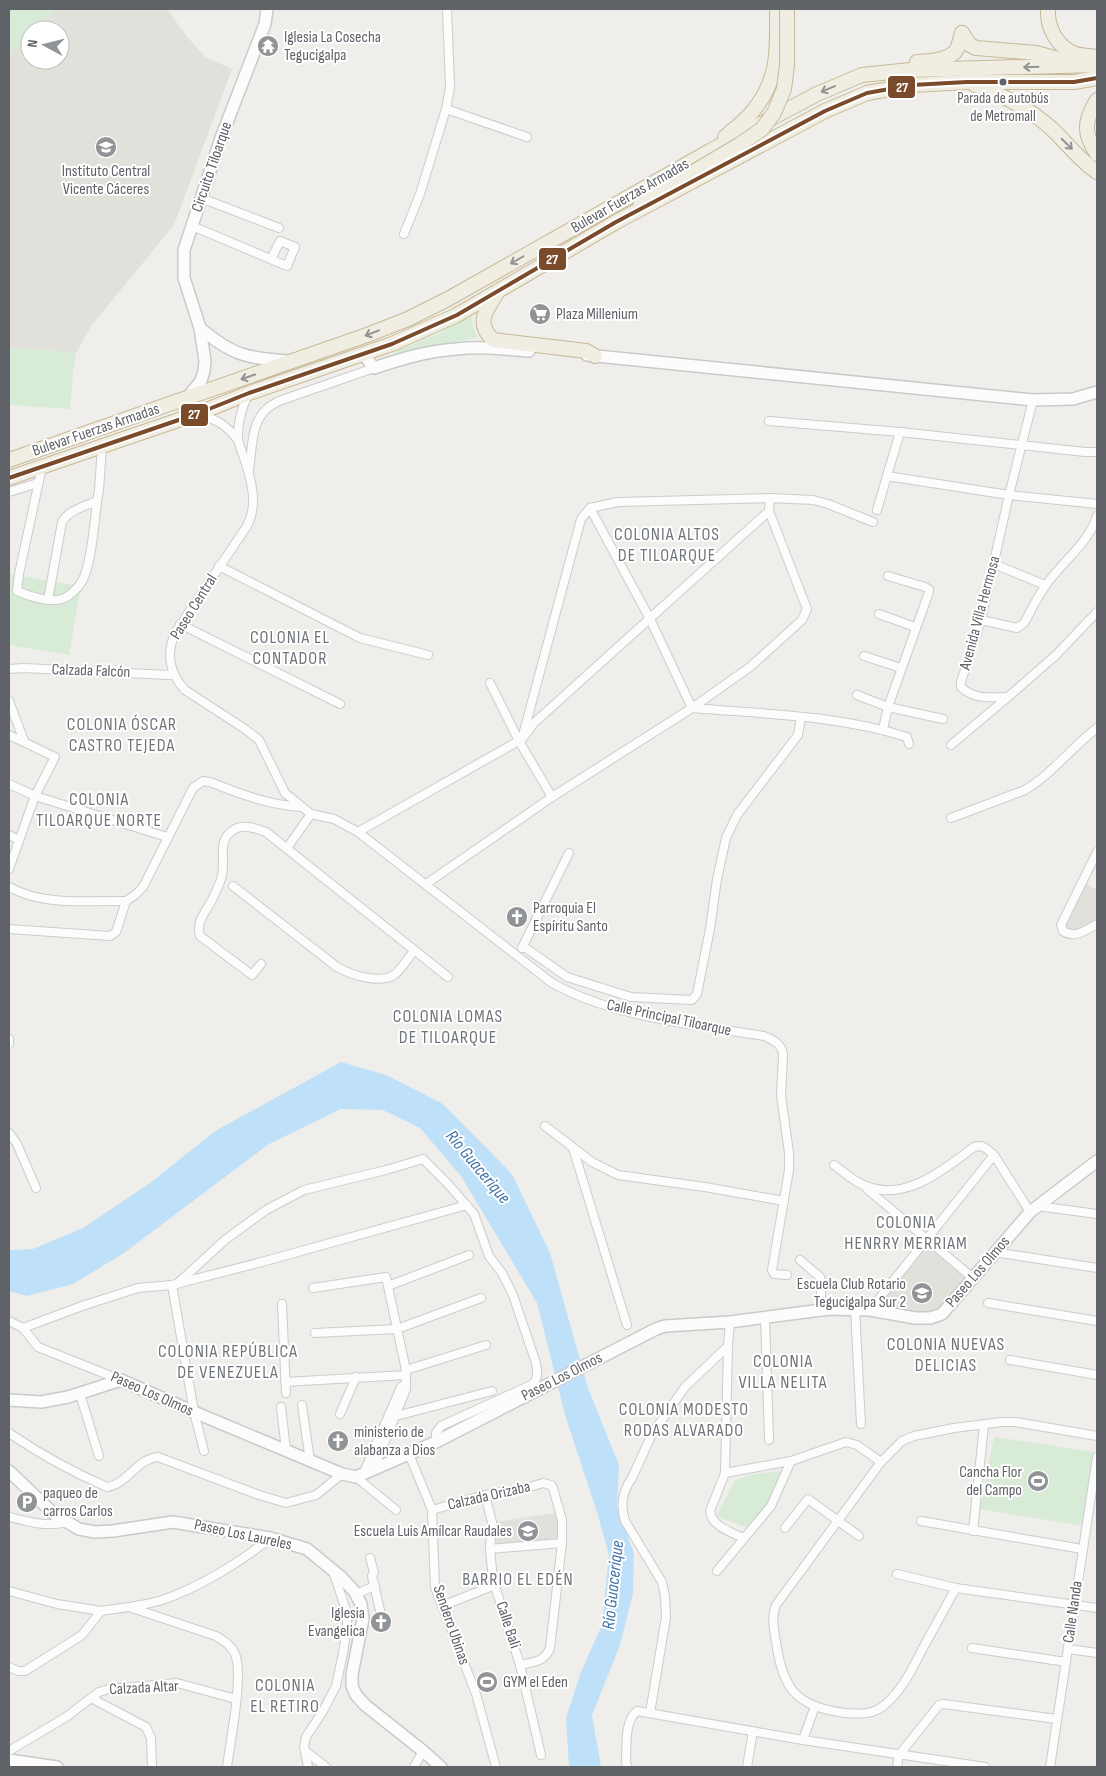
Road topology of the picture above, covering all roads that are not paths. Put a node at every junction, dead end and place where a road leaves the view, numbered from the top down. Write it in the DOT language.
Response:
graph roads {
  1 [pos="267,9"];
  2 [pos="447,9"];
  3 [pos="777,9"];
  4 [pos="787,9"];
  5 [pos="1048,9"];
  6 [pos="1054,9"];
  7 [pos="1097,50"];
  8 [pos="1094,62"];
  9 [pos="880,72"];
  10 [pos="1097,78"];
  11 [pos="967,82"];
  12 [pos="1097,100"];
  13 [pos="446,109"];
  14 [pos="1097,116"];
  15 [pos="527,137"];
  16 [pos="1097,140"];
  17 [pos="710,151"];
  18 [pos="1097,154"];
  19 [pos="1097,172"];
  20 [pos="201,198"];
  21 [pos="637,208"];
  22 [pos="192,226"];
  23 [pos="279,228"];
  24 [pos="404,234"];
  25 [pos="271,259"];
  26 [pos="499,290"];
  27 [pos="200,328"];
  28 [pos="364,355"];
  29 [pos="595,356"];
  30 [pos="294,361"];
  31 [pos="374,368"];
  32 [pos="1097,392"];
  33 [pos="249,393"];
  34 [pos="188,398"];
  35 [pos="1034,400"];
  36 [pos="199,413"];
  37 [pos="769,421"];
  38 [pos="900,432"];
  39 [pos="238,440"];
  40 [pos="1020,446"];
  41 [pos="102,447"];
  42 [pos="1097,452"];
  43 [pos="9,460"];
  44 [pos="42,467"];
  45 [pos="249,472"];
  46 [pos="887,476"];
  47 [pos="9,478"];
  48 [pos="38,483"];
  49 [pos="9,492"];
  50 [pos="1009,495"];
  51 [pos="770,498"];
  52 [pos="97,501"];
  53 [pos="1097,504"];
  54 [pos="590,508"];
  55 [pos="877,510"];
  56 [pos="769,511"];
  57 [pos="1097,516"];
  58 [pos="873,522"];
  59 [pos="994,564"];
  60 [pos="219,566"];
  61 [pos="888,576"];
  62 [pos="1046,585"];
  63 [pos="13,591"];
  64 [pos="48,600"];
  65 [pos="1097,612"];
  66 [pos="879,614"];
  67 [pos="650,619"];
  68 [pos="981,620"];
  69 [pos="180,624"];
  70 [pos="915,627"];
  71 [pos="428,655"];
  72 [pos="864,656"];
  73 [pos="901,668"];
  74 [pos="9,669"];
  75 [pos="173,674"];
  76 [pos="490,684"];
  77 [pos="857,695"];
  78 [pos="1008,698"];
  79 [pos="9,702"];
  80 [pos="340,704"];
  81 [pos="888,707"];
  82 [pos="692,708"];
  83 [pos="801,717"];
  84 [pos="943,719"];
  85 [pos="1097,728"];
  86 [pos="883,729"];
  87 [pos="9,735"];
  88 [pos="520,740"];
  89 [pos="24,741"];
  90 [pos="909,744"];
  91 [pos="951,746"];
  92 [pos="9,784"];
  93 [pos="35,796"];
  94 [pos="552,797"];
  95 [pos="302,807"];
  96 [pos="311,814"];
  97 [pos="951,818"];
  98 [pos="358,832"];
  99 [pos="9,835"];
  100 [pos="167,837"];
  101 [pos="19,840"];
  102 [pos="286,848"];
  103 [pos="1097,852"];
  104 [pos="569,853"];
  105 [pos="9,869"];
  106 [pos="426,884"];
  107 [pos="233,886"];
  108 [pos="9,887"];
  109 [pos="126,901"];
  110 [pos="1097,924"];
  111 [pos="9,929"];
  112 [pos="523,946"];
  113 [pos="414,951"];
  114 [pos="518,957"];
  115 [pos="261,964"];
  116 [pos="448,977"];
  117 [pos="9,1039"];
  118 [pos="9,1044"];
  119 [pos="545,1126"];
  120 [pos="9,1133"];
  121 [pos="573,1148"];
  122 [pos="994,1155"];
  123 [pos="1097,1161"];
  124 [pos="834,1164"];
  125 [pos="864,1186"];
  126 [pos="36,1188"];
  127 [pos="784,1201"];
  128 [pos="467,1205"];
  129 [pos="1034,1209"];
  130 [pos="1097,1214"];
  131 [pos="927,1239"];
  132 [pos="994,1252"];
  133 [pos="469,1255"];
  134 [pos="800,1260"];
  135 [pos="1097,1268"];
  136 [pos="787,1275"];
  137 [pos="973,1278"];
  138 [pos="174,1284"];
  139 [pos="388,1286"];
  140 [pos="313,1288"];
  141 [pos="481,1298"];
  142 [pos="988,1303"];
  143 [pos="282,1304"];
  144 [pos="855,1309"];
  145 [pos="820,1310"];
  146 [pos="870,1310"];
  147 [pos="765,1318"];
  148 [pos="9,1321"];
  149 [pos="1097,1321"];
  150 [pos="730,1322"];
  151 [pos="627,1325"];
  152 [pos="23,1328"];
  153 [pos="397,1329"];
  154 [pos="315,1334"];
  155 [pos="486,1345"];
  156 [pos="728,1346"];
  157 [pos="1010,1360"];
  158 [pos="406,1372"];
  159 [pos="1097,1375"];
  160 [pos="356,1377"];
  161 [pos="121,1380"];
  162 [pos="285,1382"];
  163 [pos="492,1391"];
  164 [pos="286,1393"];
  165 [pos="80,1394"];
  166 [pos="9,1400"];
  167 [pos="302,1404"];
  168 [pos="281,1407"];
  169 [pos="194,1412"];
  170 [pos="340,1414"];
  171 [pos="393,1415"];
  172 [pos="861,1424"];
  173 [pos="984,1425"];
  174 [pos="9,1432"];
  175 [pos="1097,1436"];
  176 [pos="769,1440"];
  177 [pos="436,1442"];
  178 [pos="204,1450"];
  179 [pos="286,1450"];
  180 [pos="409,1454"];
  181 [pos="99,1456"];
  182 [pos="1097,1457"];
  183 [pos="310,1461"];
  184 [pos="791,1461"];
  185 [pos="882,1462"];
  186 [pos="369,1466"];
  187 [pos="9,1472"];
  188 [pos="725,1473"];
  189 [pos="342,1474"];
  190 [pos="484,1495"];
  191 [pos="396,1510"];
  192 [pos="432,1510"];
  193 [pos="9,1517"];
  194 [pos="839,1521"];
  195 [pos="921,1521"];
  196 [pos="68,1522"];
  197 [pos="786,1528"];
  198 [pos="973,1530"];
  199 [pos="859,1536"];
  200 [pos="270,1538"];
  201 [pos="743,1538"];
  202 [pos="562,1543"];
  203 [pos="490,1549"];
  204 [pos="1082,1549"];
  205 [pos="370,1558"];
  206 [pos="333,1571"];
  207 [pos="717,1571"];
  208 [pos="898,1574"];
  209 [pos="494,1585"];
  210 [pos="375,1586"];
  211 [pos="956,1588"];
  212 [pos="9,1591"];
  213 [pos="356,1594"];
  214 [pos="1075,1604"];
  215 [pos="442,1606"];
  216 [pos="129,1607"];
  217 [pos="1097,1608"];
  218 [pos="380,1610"];
  219 [pos="101,1611"];
  220 [pos="972,1648"];
  221 [pos="1068,1649"];
  222 [pos="1097,1653"];
  223 [pos="1066,1662"];
  224 [pos="520,1665"];
  225 [pos="9,1667"];
  226 [pos="91,1698"];
  227 [pos="236,1699"];
  228 [pos="815,1706"];
  229 [pos="650,1713"];
  230 [pos="1057,1719"];
  231 [pos="753,1731"];
  232 [pos="803,1740"];
  233 [pos="9,1751"];
  234 [pos="423,1751"];
  235 [pos="305,1752"];
  236 [pos="541,1755"];
  237 [pos="899,1755"];
  238 [pos="9,1760"];
  239 [pos="56,1767"];
  240 [pos="152,1767"];
  241 [pos="227,1767"];
  242 [pos="308,1767"];
  243 [pos="326,1767"];
  244 [pos="414,1767"];
  245 [pos="440,1767"];
  246 [pos="496,1767"];
  247 [pos="627,1767"];
  248 [pos="748,1767"];
  249 [pos="897,1767"];
  250 [pos="984,1767"];
  251 [pos="1050,1767"];
  1 -- 20 [label="street, Circuito Tiloarque"];
  2 -- 13 [label="street"];
  3 -- 17 [label="highway"];
  4 -- 21 [label="highway, bridge"];
  5 -- 8 [label="highway"];
  6 -- 7 [label="highway"];
  8 -- 9 [label="highway, Bulevar Fuerzas Armadas, one-way"];
  8 -- 9 [label="highway"];
  9 -- 17 [label="highway, Bulevar Fuerzas Armadas, one-way"];
  10 -- 11 [label="highway, Bulevar Fuerzas Armadas"];
  11 -- 19 [label="highway, one-way"];
  11 -- 21 [label="highway, Bulevar Fuerzas Armadas"];
  12 -- 18 [label="highway"];
  13 -- 15 [label="street"];
  13 -- 24 [label="street"];
  14 -- 16 [label="highway"];
  17 -- 30 [label="highway, Bulevar Fuerzas Armadas, one-way"];
  20 -- 22 [label="street, Circuito Tiloarque"];
  20 -- 23 [label="street"];
  21 -- 26 [label="highway, Bulevar Fuerzas Armadas"];
  22 -- 25 [label="street"];
  22 -- 27 [label="street, Circuito Tiloarque"];
  26 -- 28 [label="highway, Bulevar Fuerzas Armadas"];
  26 -- 29 [label="highway"];
  27 -- 30 [label="street"];
  27 -- 34 [label="street, Circuito Tiloarque"];
  28 -- 31 [label="street"];
  28 -- 33 [label="highway, Bulevar Fuerzas Armadas"];
  29 -- 31 [label="street"];
  29 -- 35 [label="street"];
  30 -- 34 [label="highway, Bulevar Fuerzas Armadas, one-way"];
  31 -- 45 [label="street"];
  32 -- 35 [label="street"];
  33 -- 36 [label="highway, Bulevar Fuerzas Armadas"];
  33 -- 39 [label="street, Paseo Central"];
  34 -- 43 [label="highway, Bulevar Fuerzas Armadas"];
  35 -- 40 [label="street, Avenida Villa Hermosa"];
  36 -- 39 [label="street, Paseo Central"];
  36 -- 41 [label="highway, Bulevar Fuerzas Armadas"];
  37 -- 38 [label="street"];
  38 -- 40 [label="street"];
  38 -- 46 [label="street"];
  39 -- 45 [label="street, Paseo Central"];
  40 -- 42 [label="street"];
  40 -- 50 [label="street, Avenida Villa Hermosa"];
  41 -- 44 [label="highway, Bulevar Fuerzas Armadas"];
  41 -- 52 [label="street"];
  44 -- 47 [label="highway, Bulevar Fuerzas Armadas"];
  44 -- 48 [label="street"];
  45 -- 60 [label="street, Paseo Central"];
  46 -- 50 [label="street"];
  46 -- 55 [label="street"];
  48 -- 49 [label="street"];
  48 -- 63 [label="street"];
  50 -- 53 [label="street"];
  50 -- 59 [label="street, Avenida Villa Hermosa"];
  51 -- 54 [label="street"];
  51 -- 56 [label="street"];
  51 -- 58 [label="street"];
  52 -- 64 [label="street"];
  52 -- 64 [label="street"];
  54 -- 67 [label="street"];
  54 -- 88 [label="street"];
  56 -- 67 [label="street"];
  56 -- 82 [label="street"];
  57 -- 62 [label="street"];
  59 -- 62 [label="street"];
  59 -- 68 [label="street, Avenida Villa Hermosa"];
  60 -- 69 [label="street, Paseo Central"];
  60 -- 71 [label="street"];
  61 -- 70 [label="street"];
  62 -- 68 [label="street"];
  63 -- 64 [label="street"];
  65 -- 78 [label="street"];
  66 -- 70 [label="street"];
  67 -- 82 [label="street"];
  67 -- 88 [label="street"];
  68 -- 78 [label="street, Avenida Villa Hermosa"];
  69 -- 75 [label="street, Paseo Central"];
  69 -- 80 [label="street"];
  70 -- 73 [label="street"];
  72 -- 73 [label="street"];
  73 -- 81 [label="street"];
  74 -- 75 [label="street, Calzada Falcón"];
  75 -- 95 [label="street"];
  76 -- 88 [label="street"];
  77 -- 81 [label="street"];
  78 -- 91 [label="street"];
  79 -- 89 [label="street"];
  81 -- 84 [label="street"];
  81 -- 86 [label="street"];
  82 -- 83 [label="street"];
  82 -- 94 [label="street"];
  83 -- 86 [label="street"];
  83 -- 112 [label="street"];
  85 -- 97 [label="street"];
  86 -- 90 [label="street"];
  87 -- 89 [label="street"];
  88 -- 94 [label="street"];
  88 -- 98 [label="street"];
  89 -- 93 [label="street"];
  92 -- 93 [label="street"];
  93 -- 100 [label="street"];
  93 -- 101 [label="street"];
  94 -- 106 [label="street"];
  95 -- 96 [label="street"];
  95 -- 100 [label="street"];
  96 -- 98 [label="street, Calle Principal Tiloarque"];
  96 -- 102 [label="street"];
  98 -- 106 [label="street, Calle Principal Tiloarque"];
  99 -- 101 [label="street"];
  100 -- 109 [label="street"];
  101 -- 105 [label="street"];
  102 -- 113 [label="street"];
  102 -- 115 [label="street"];
  103 -- 110 [label="street"];
  104 -- 112 [label="street"];
  106 -- 114 [label="street, Calle Principal Tiloarque"];
  107 -- 113 [label="street"];
  108 -- 109 [label="street"];
  109 -- 111 [label="street"];
  112 -- 114 [label="street"];
  113 -- 116 [label="street"];
  114 -- 127 [label="street, Calle Principal Tiloarque"];
  117 -- 118 [label="street"];
  119 -- 121 [label="street"];
  120 -- 126 [label="street"];
  121 -- 127 [label="street"];
  121 -- 151 [label="street"];
  122 -- 125 [label="street"];
  122 -- 129 [label="street"];
  122 -- 131 [label="street"];
  123 -- 129 [label="street, Paseo Los Olmos"];
  124 -- 125 [label="street"];
  125 -- 131 [label="street"];
  127 -- 136 [label="street, Calle Principal Tiloarque"];
  128 -- 138 [label="street"];
  128 -- 138 [label="street"];
  128 -- 177 [label="street"];
  129 -- 130 [label="street"];
  129 -- 132 [label="street, Paseo Los Olmos"];
  131 -- 137 [label="street"];
  131 -- 146 [label="street"];
  132 -- 135 [label="street"];
  132 -- 137 [label="street, Paseo Los Olmos"];
  133 -- 139 [label="street"];
  134 -- 145 [label="street"];
  137 -- 146 [label="street, Paseo Los Olmos"];
  138 -- 152 [label="street"];
  138 -- 169 [label="street"];
  139 -- 140 [label="street"];
  139 -- 153 [label="street"];
  141 -- 153 [label="street"];
  142 -- 149 [label="street"];
  143 -- 162 [label="street"];
  144 -- 145 [label="street, Paseo Los Olmos"];
  144 -- 146 [label="street, Paseo Los Olmos"];
  144 -- 172 [label="street"];
  145 -- 147 [label="street, Paseo Los Olmos"];
  147 -- 150 [label="street, Paseo Los Olmos"];
  147 -- 176 [label="street"];
  148 -- 152 [label="street, Paseo Los Olmos"];
  150 -- 156 [label="street"];
  150 -- 177 [label="street, Paseo Los Olmos"];
  152 -- 161 [label="street, Paseo Los Olmos"];
  153 -- 154 [label="street"];
  153 -- 158 [label="street"];
  155 -- 158 [label="street"];
  156 -- 188 [label="street"];
  156 -- 229 [label="street"];
  157 -- 159 [label="street"];
  158 -- 160 [label="street"];
  158 -- 171 [label="street"];
  160 -- 162 [label="street"];
  160 -- 170 [label="street"];
  161 -- 165 [label="street"];
  161 -- 169 [label="street, Paseo Los Olmos"];
  162 -- 164 [label="street"];
  163 -- 171 [label="street"];
  165 -- 166 [label="street"];
  165 -- 181 [label="street"];
  167 -- 183 [label="street"];
  168 -- 179 [label="street"];
  169 -- 178 [label="street"];
  169 -- 179 [label="street, Paseo Los Olmos"];
  171 -- 186 [label="street"];
  173 -- 175 [label="street"];
  173 -- 185 [label="street"];
  173 -- 198 [label="street"];
  174 -- 189 [label="street"];
  177 -- 180 [label="street, Paseo Los Olmos"];
  179 -- 183 [label="street, Paseo Los Olmos"];
  180 -- 186 [label="street, Paseo Los Olmos"];
  180 -- 192 [label="street, Sendero Ubinas"];
  182 -- 204 [label="street, Calle Nanda"];
  183 -- 189 [label="street, Paseo Los Olmos"];
  184 -- 185 [label="street"];
  184 -- 188 [label="street"];
  184 -- 201 [label="street"];
  185 -- 194 [label="street"];
  186 -- 189 [label="street, Paseo Los Olmos"];
  186 -- 191 [label="street"];
  187 -- 196 [label="street, Paseo Los Laureles"];
  188 -- 201 [label="street"];
  190 -- 192 [label="street, Calzada Orizaba"];
  190 -- 202 [label="street, Calzada Orizaba"];
  190 -- 203 [label="street, Calle Bali"];
  192 -- 215 [label="street, Sendero Ubinas"];
  193 -- 196 [label="street"];
  194 -- 197 [label="street"];
  194 -- 199 [label="street"];
  194 -- 228 [label="street"];
  195 -- 198 [label="street"];
  196 -- 200 [label="street, Paseo Los Laureles"];
  198 -- 204 [label="street"];
  200 -- 206 [label="street, Paseo Los Laureles"];
  200 -- 216 [label="street"];
  201 -- 207 [label="street"];
  202 -- 203 [label="street"];
  202 -- 224 [label="street"];
  203 -- 209 [label="street, Calle Bali"];
  204 -- 214 [label="street, Calle Nanda"];
  205 -- 210 [label="street"];
  206 -- 213 [label="street, Paseo Los Laureles"];
  206 -- 235 [label="street"];
  208 -- 211 [label="street"];
  209 -- 215 [label="street"];
  209 -- 224 [label="street, Calle Bali"];
  210 -- 213 [label="street"];
  210 -- 218 [label="street"];
  211 -- 214 [label="street"];
  211 -- 228 [label="street"];
  212 -- 219 [label="street"];
  213 -- 234 [label="street, Paseo Los Laureles"];
  214 -- 217 [label="street"];
  214 -- 221 [label="street, Calle Nanda"];
  215 -- 246 [label="street, Sendero Ubinas"];
  216 -- 219 [label="street"];
  216 -- 227 [label="street"];
  219 -- 225 [label="street"];
  220 -- 223 [label="street"];
  221 -- 222 [label="street"];
  221 -- 223 [label="street, Calle Nanda"];
  223 -- 230 [label="street, Calle Nanda"];
  224 -- 236 [label="street, Calle Bali"];
  226 -- 227 [label="street, Calzada Altar"];
  226 -- 233 [label="street, Calzada Altar"];
  226 -- 240 [label="street"];
  227 -- 241 [label="street"];
  228 -- 232 [label="street"];
  229 -- 231 [label="street"];
  229 -- 247 [label="street"];
  230 -- 237 [label="street"];
  230 -- 251 [label="street, Calle Nanda"];
  231 -- 232 [label="street"];
  231 -- 248 [label="street"];
  232 -- 237 [label="street"];
  234 -- 244 [label="street"];
  234 -- 245 [label="street, Paseo Los Laureles"];
  235 -- 242 [label="street"];
  235 -- 243 [label="street"];
  237 -- 249 [label="street"];
  237 -- 250 [label="street"];
  238 -- 239 [label="street"];
}
